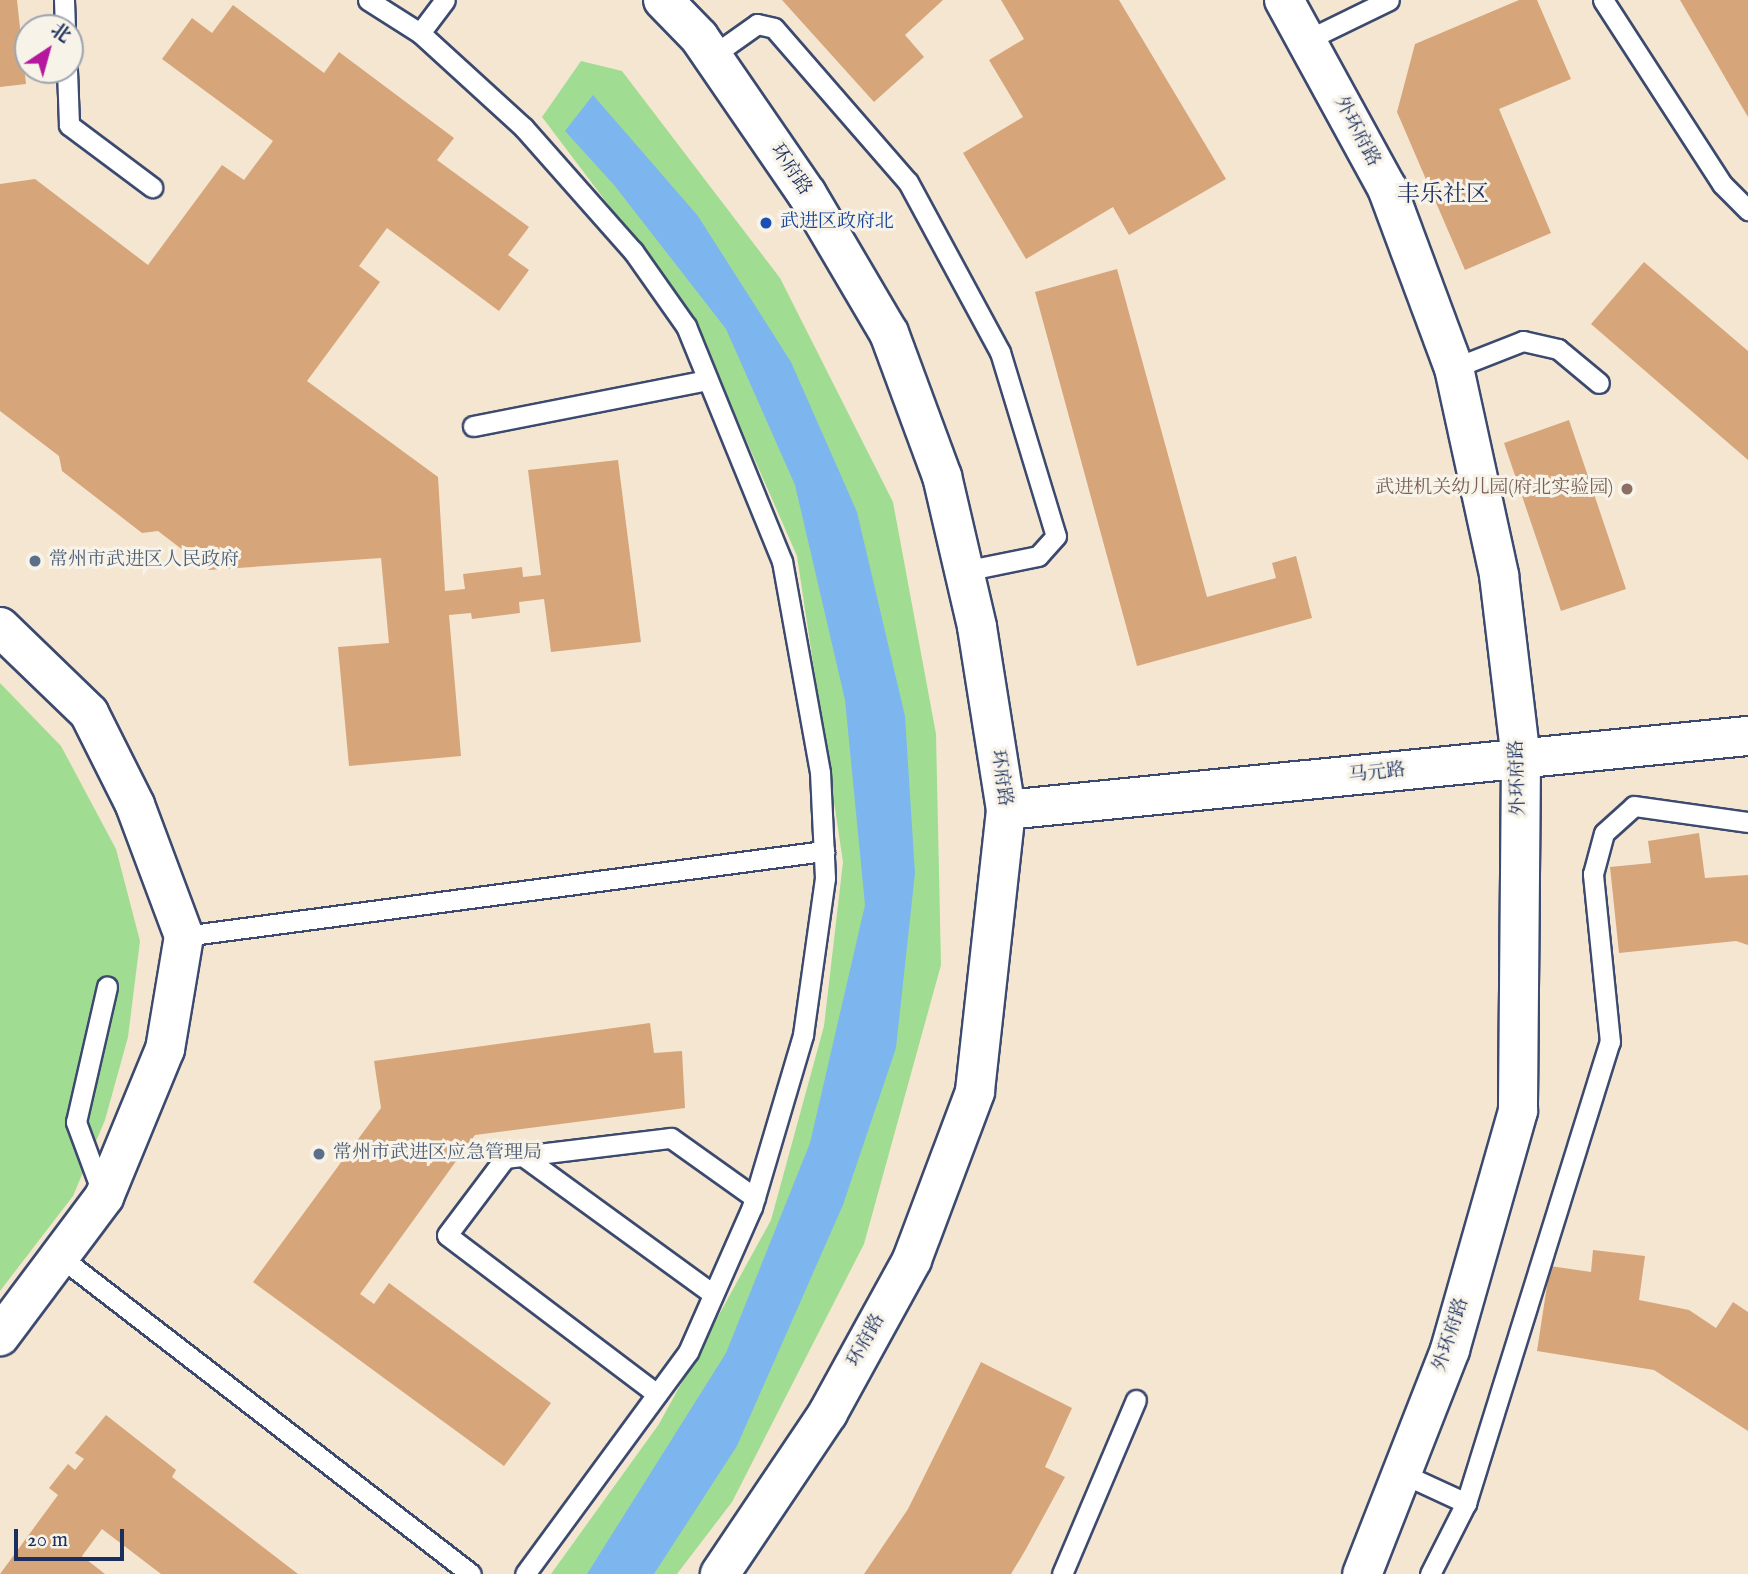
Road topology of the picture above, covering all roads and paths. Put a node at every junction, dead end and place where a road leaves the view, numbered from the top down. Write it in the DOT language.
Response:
graph roads {
  1 [pos="368,0"];
  2 [pos="445,0"];
  3 [pos="663,0"];
  4 [pos="1284,0"];
  5 [pos="1389,0"];
  6 [pos="1603,0"];
  7 [pos="420,33"];
  8 [pos="1307,40"];
  9 [pos="712,56"];
  10 [pos="68,84"];
  11 [pos="152,187"];
  12 [pos="1748,209"];
  13 [pos="1454,368"];
  14 [pos="708,380"];
  15 [pos="1599,383"];
  16 [pos="473,426"];
  17 [pos="964,571"];
  18 [pos="0,626"];
  19 [pos="1748,736"];
  20 [pos="1521,760"];
  21 [pos="1006,810"];
  22 [pos="1748,821"];
  23 [pos="824,851"];
  24 [pos="184,936"];
  25 [pos="107,987"];
  26 [pos="523,1156"];
  27 [pos="104,1197"];
  28 [pos="755,1198"];
  29 [pos="59,1256"];
  30 [pos="713,1294"];
  31 [pos="0,1336"];
  32 [pos="657,1394"];
  33 [pos="1136,1400"];
  34 [pos="1401,1473"];
  35 [pos="1465,1503"];
  36 [pos="471,1574"];
  37 [pos="525,1574"];
  38 [pos="719,1574"];
  39 [pos="1062,1574"];
  40 [pos="1362,1574"];
  41 [pos="1430,1574"];
  1 -- 7 [label="lane"];
  2 -- 7 [label="lane"];
  3 -- 9 [label="street, 环府路"];
  4 -- 8 [label="street, 外环府路"];
  5 -- 8 [label="lane"];
  6 -- 12 [label="lane"];
  7 -- 14 [label="lane"];
  8 -- 13 [label="street, 外环府路"];
  9 -- 17 [label="street, 环府路"];
  9 -- 17 [label="lane"];
  10 -- 11 [label="lane"];
  13 -- 15 [label="lane"];
  13 -- 20 [label="street, 外环府路"];
  14 -- 16 [label="lane"];
  14 -- 23 [label="lane"];
  17 -- 21 [label="street, 环府路"];
  18 -- 24 [label="street"];
  19 -- 20 [label="street, 马元路"];
  20 -- 21 [label="street, 马元路"];
  20 -- 34 [label="street, 外环府路"];
  21 -- 38 [label="street, 环府路"];
  22 -- 35 [label="lane"];
  23 -- 24 [label="lane"];
  23 -- 28 [label="lane"];
  24 -- 27 [label="street"];
  25 -- 27 [label="lane"];
  26 -- 28 [label="lane"];
  26 -- 30 [label="lane"];
  26 -- 32 [label="lane"];
  27 -- 29 [label="street"];
  28 -- 30 [label="lane"];
  29 -- 31 [label="street"];
  29 -- 36 [label="lane"];
  30 -- 32 [label="lane"];
  32 -- 37 [label="lane"];
  33 -- 39 [label="lane"];
  34 -- 35 [label="lane"];
  34 -- 40 [label="street, 外环府路"];
  35 -- 41 [label="lane"];
}
